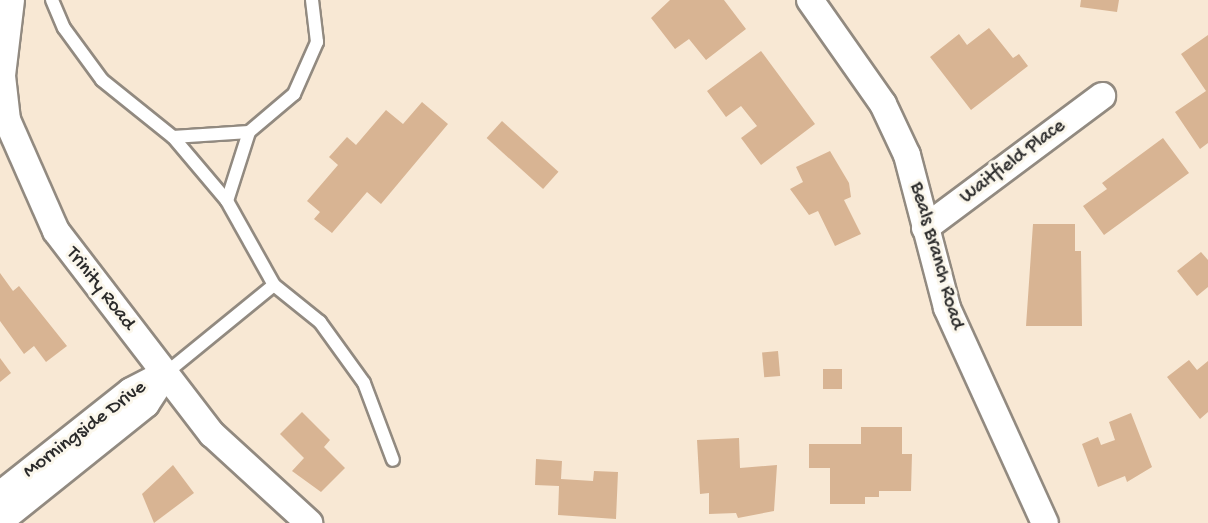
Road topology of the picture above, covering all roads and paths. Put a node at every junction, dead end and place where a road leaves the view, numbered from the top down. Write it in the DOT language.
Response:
graph roads {
  1 [pos="11,0"];
  2 [pos="52,0"];
  3 [pos="312,0"];
  4 [pos="810,0"];
  5 [pos="1101,96"];
  6 [pos="4,118"];
  7 [pos="249,132"];
  8 [pos="173,137"];
  9 [pos="227,201"];
  10 [pos="925,228"];
  11 [pos="274,285"];
  12 [pos="166,373"];
  13 [pos="393,460"];
  14 [pos="0,495"];
  15 [pos="0,521"];
  16 [pos="300,521"];
  17 [pos="1045,523"];
  1 -- 6 [label="street, Trinity Road"];
  2 -- 8 [label="lane"];
  3 -- 7 [label="lane"];
  4 -- 10 [label="street, Beals Branch Road"];
  5 -- 10 [label="street, Waitfield Place"];
  6 -- 12 [label="street, Trinity Road"];
  7 -- 8 [label="lane"];
  7 -- 9 [label="lane"];
  8 -- 9 [label="lane"];
  9 -- 11 [label="lane"];
  10 -- 17 [label="street, Beals Branch Road"];
  11 -- 12 [label="lane"];
  11 -- 13 [label="lane"];
  12 -- 14 [label="street, Morningside Drive"];
  12 -- 15 [label="street, Morningside Drive"];
  12 -- 16 [label="street, Trinity Road"];
}
